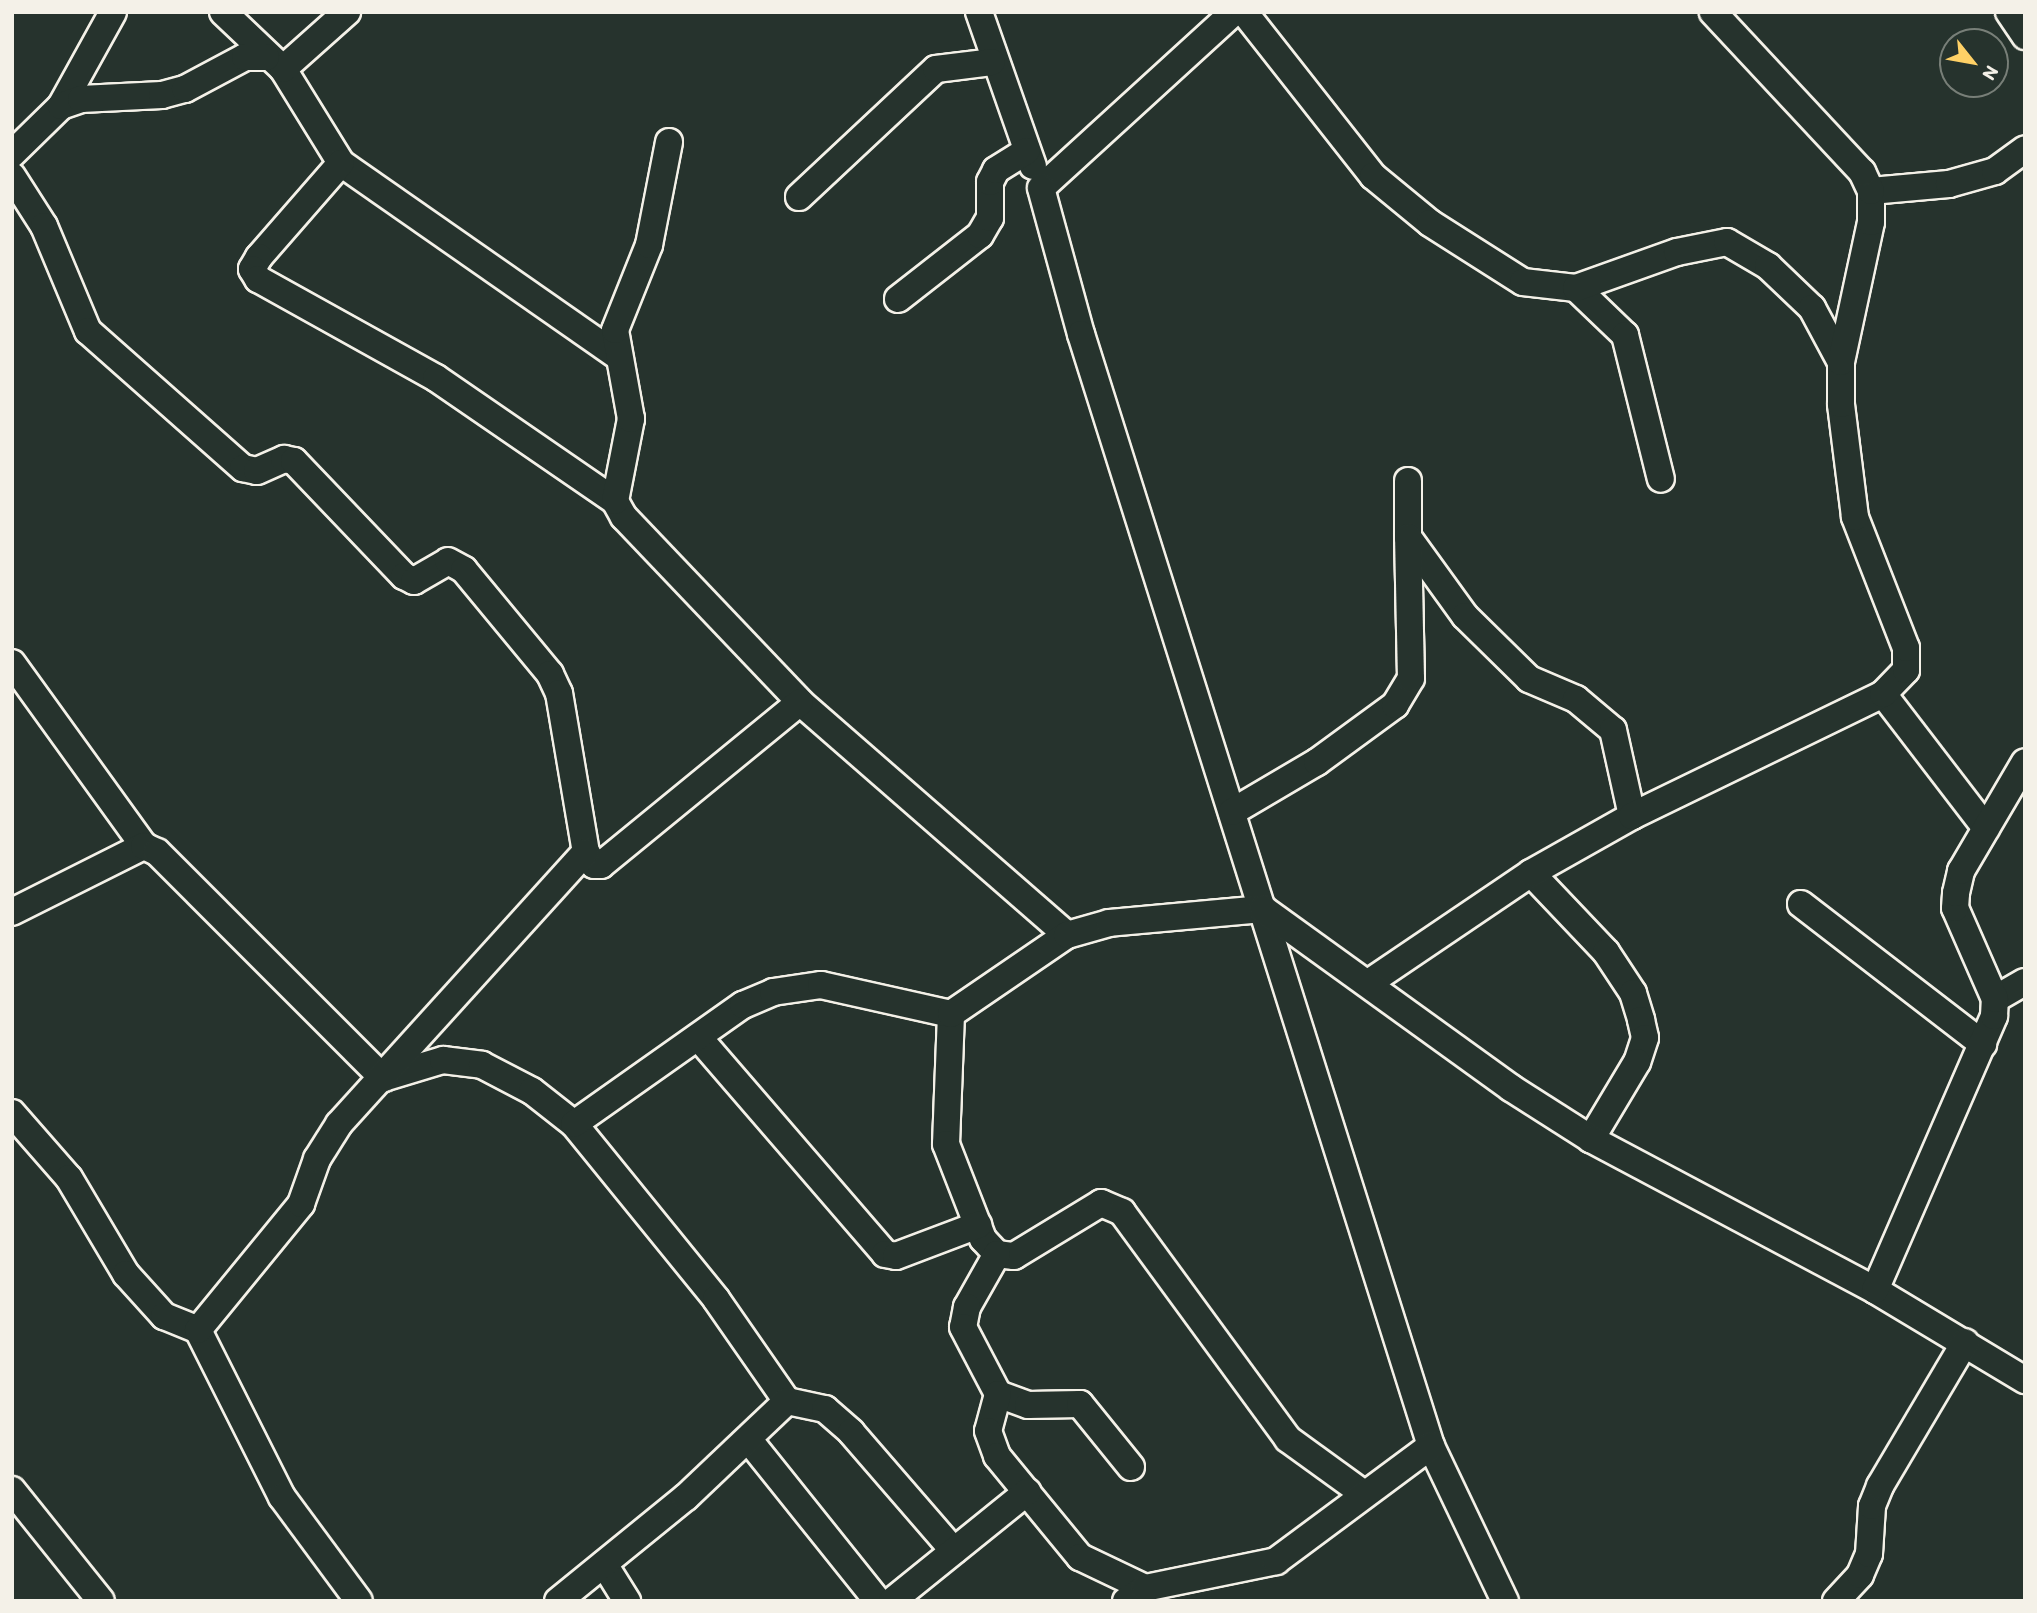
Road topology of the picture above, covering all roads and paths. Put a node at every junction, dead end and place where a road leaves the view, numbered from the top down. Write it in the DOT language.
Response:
graph roads {
  1 [pos="113,12"];
  2 [pos="223,12"];
  3 [pos="347,12"];
  4 [pos="979,12"];
  5 [pos="1234,12"];
  6 [pos="1244,12"];
  7 [pos="1713,12"];
  8 [pos="2009,12"];
  9 [pos="2025,36"];
  10 [pos="992,62"];
  11 [pos="274,63"];
  12 [pos="61,106"];
  13 [pos="669,142"];
  14 [pos="2025,149"];
  15 [pos="1027,151"];
  16 [pos="12,153"];
  17 [pos="341,163"];
  18 [pos="12,176"];
  19 [pos="1041,188"];
  20 [pos="1871,191"];
  21 [pos="799,197"];
  22 [pos="1576,288"];
  23 [pos="898,299"];
  24 [pos="618,356"];
  25 [pos="1841,362"];
  26 [pos="1661,479"];
  27 [pos="1408,481"];
  28 [pos="615,501"];
  29 [pos="1408,537"];
  30 [pos="12,663"];
  31 [pos="1882,694"];
  32 [pos="800,702"];
  33 [pos="2025,762"];
  34 [pos="1232,812"];
  35 [pos="1632,816"];
  36 [pos="1986,828"];
  37 [pos="144,846"];
  38 [pos="586,852"];
  39 [pos="1531,873"];
  40 [pos="1801,904"];
  41 [pos="1263,909"];
  42 [pos="12,912"];
  43 [pos="1067,935"];
  44 [pos="1370,982"];
  45 [pos="2025,982"];
  46 [pos="1995,999"];
  47 [pos="951,1014"];
  48 [pos="698,1037"];
  49 [pos="1983,1044"];
  50 [pos="383,1078"];
  51 [pos="12,1113"];
  52 [pos="574,1124"];
  53 [pos="1591,1139"];
  54 [pos="978,1225"];
  55 [pos="997,1254"];
  56 [pos="1875,1290"];
  57 [pos="198,1330"];
  58 [pos="1965,1342"];
  59 [pos="2025,1380"];
  60 [pos="998,1394"];
  61 [pos="787,1401"];
  62 [pos="748,1439"];
  63 [pos="1431,1446"];
  64 [pos="1130,1467"];
  65 [pos="12,1490"];
  66 [pos="1027,1492"];
  67 [pos="1364,1494"];
  68 [pos="954,1551"];
  69 [pos="604,1564"];
  70 [pos="1136,1594"];
  71 [pos="101,1601"];
  72 [pos="359,1601"];
  73 [pos="558,1601"];
  74 [pos="627,1601"];
  75 [pos="878,1601"];
  76 [pos="892,1601"];
  77 [pos="1505,1601"];
  78 [pos="1836,1601"];
  1 -- 12 [label="street"];
  2 -- 11 [label="street"];
  3 -- 11 [label="street"];
  4 -- 10 [label="street"];
  5 -- 19 [label="street"];
  6 -- 22 [label="street"];
  7 -- 20 [label="street"];
  8 -- 9 [label="street"];
  10 -- 15 [label="street"];
  10 -- 21 [label="street"];
  11 -- 12 [label="street"];
  11 -- 17 [label="street"];
  12 -- 16 [label="street"];
  13 -- 24 [label="street"];
  14 -- 20 [label="street"];
  15 -- 19 [label="street"];
  15 -- 23 [label="street"];
  17 -- 24 [label="street"];
  17 -- 28 [label="street"];
  18 -- 38 [label="street"];
  19 -- 34 [label="street"];
  20 -- 25 [label="street"];
  22 -- 25 [label="street"];
  22 -- 26 [label="street"];
  24 -- 28 [label="street"];
  25 -- 31 [label="street"];
  27 -- 29 [label="street"];
  28 -- 32 [label="street"];
  29 -- 34 [label="street"];
  29 -- 35 [label="street"];
  30 -- 37 [label="street"];
  31 -- 35 [label="street"];
  31 -- 36 [label="street"];
  32 -- 38 [label="street"];
  32 -- 43 [label="street"];
  33 -- 36 [label="street"];
  34 -- 41 [label="street"];
  35 -- 39 [label="street"];
  36 -- 46 [label="street"];
  37 -- 42 [label="street"];
  37 -- 50 [label="street"];
  38 -- 50 [label="street"];
  39 -- 44 [label="street"];
  39 -- 53 [label="street"];
  40 -- 49 [label="street"];
  41 -- 43 [label="street"];
  41 -- 44 [label="street"];
  41 -- 63 [label="street"];
  43 -- 47 [label="street"];
  44 -- 53 [label="street"];
  45 -- 46 [label="street"];
  46 -- 49 [label="street"];
  47 -- 48 [label="street"];
  47 -- 54 [label="street"];
  48 -- 52 [label="street"];
  48 -- 54 [label="street"];
  49 -- 56 [label="street"];
  50 -- 52 [label="street"];
  50 -- 57 [label="street"];
  51 -- 57 [label="street"];
  52 -- 61 [label="street"];
  53 -- 56 [label="street"];
  54 -- 55 [label="street"];
  55 -- 60 [label="street"];
  55 -- 67 [label="street"];
  56 -- 58 [label="street"];
  57 -- 72 [label="street"];
  58 -- 59 [label="street"];
  58 -- 78 [label="street"];
  60 -- 64 [label="street"];
  60 -- 66 [label="street"];
  61 -- 62 [label="street"];
  61 -- 68 [label="street"];
  62 -- 69 [label="street"];
  62 -- 75 [label="street"];
  63 -- 67 [label="street"];
  63 -- 77 [label="street"];
  65 -- 71 [label="street"];
  66 -- 68 [label="street"];
  66 -- 70 [label="street"];
  67 -- 70 [label="street"];
  68 -- 76 [label="street"];
  69 -- 73 [label="street"];
  69 -- 74 [label="street"];
}
